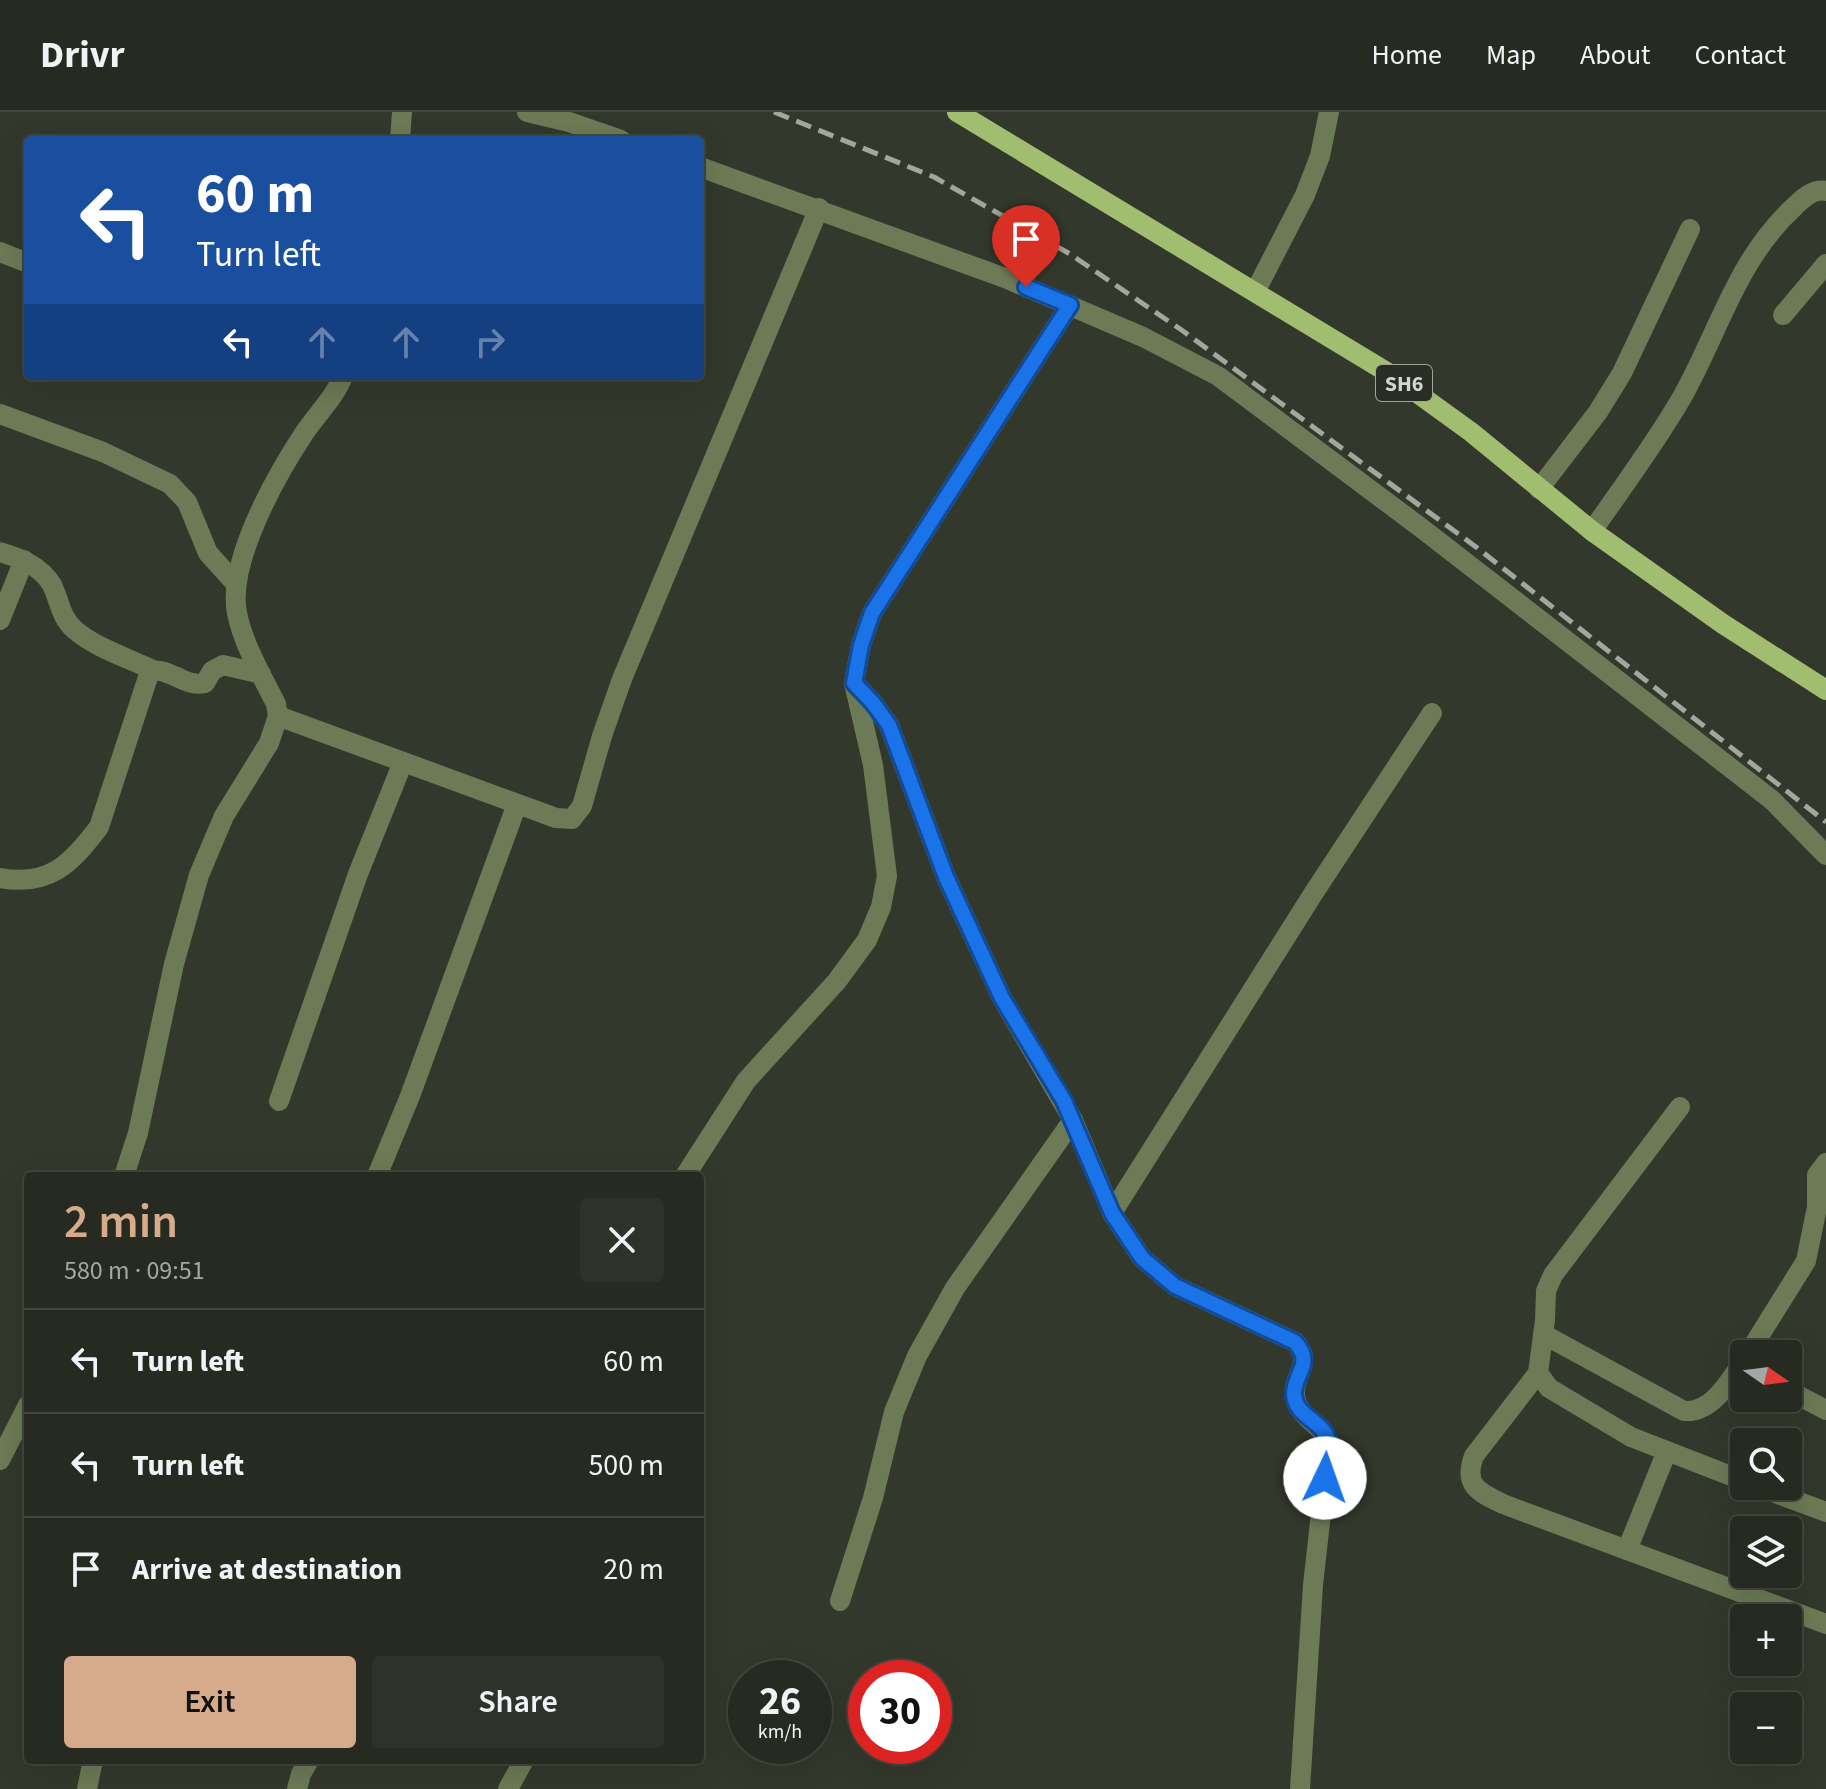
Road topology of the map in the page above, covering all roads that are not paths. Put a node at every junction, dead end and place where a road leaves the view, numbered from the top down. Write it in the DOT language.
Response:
graph roads {
  1 [pos="402,112"];
  2 [pos="527,112"];
  3 [pos="957,112"];
  4 [pos="1329,112"];
  5 [pos="400,136"];
  6 [pos="608,136"];
  7 [pos="704,168"];
  8 [pos="1826,191"];
  9 [pos="819,208"];
  10 [pos="1690,229"];
  11 [pos="0,252"];
  12 [pos="24,261"];
  13 [pos="1826,264"];
  14 [pos="1255,292"];
  15 [pos="1070,305"];
  16 [pos="1783,315"];
  17 [pos="342,380"];
  18 [pos="0,414"];
  19 [pos="1539,489"];
  20 [pos="1592,531"];
  21 [pos="0,552"];
  22 [pos="24,560"];
  23 [pos="236,584"];
  24 [pos="0,620"];
  25 [pos="153,670"];
  26 [pos="261,674"];
  27 [pos="854,683"];
  28 [pos="1826,690"];
  29 [pos="1432,713"];
  30 [pos="278,716"];
  31 [pos="403,762"];
  32 [pos="517,804"];
  33 [pos="1826,855"];
  34 [pos="0,878"];
  35 [pos="279,1101"];
  36 [pos="1680,1107"];
  37 [pos="1073,1120"];
  38 [pos="1826,1163"];
  39 [pos="125,1172"];
  40 [pos="379,1172"];
  41 [pos="688,1172"];
  42 [pos="1112,1213"];
  43 [pos="1543,1334"];
  44 [pos="1757,1340"];
  45 [pos="1538,1373"];
  46 [pos="1730,1380"];
  47 [pos="1802,1397"];
  48 [pos="1826,1410"];
  49 [pos="24,1413"];
  50 [pos="1667,1451"];
  51 [pos="0,1460"];
  52 [pos="1730,1476"];
  53 [pos="1794,1500"];
  54 [pos="1826,1512"];
  55 [pos="1627,1550"];
  56 [pos="840,1601"];
  57 [pos="1826,1624"];
  58 [pos="92,1764"];
  59 [pos="307,1764"];
  60 [pos="522,1764"];
  61 [pos="87,1789"];
  62 [pos="297,1789"];
  63 [pos="508,1789"];
  64 [pos="1300,1789"];
  1 -- 5 [label="street"];
  2 -- 6 [label="street"];
  3 -- 14 [label="main road, SH6"];
  4 -- 14 [label="street"];
  7 -- 9 [label="street"];
  8 -- 20 [label="street"];
  9 -- 15 [label="street"];
  9 -- 32 [label="street"];
  10 -- 19 [label="street"];
  11 -- 12 [label="street"];
  13 -- 16 [label="street"];
  14 -- 19 [label="main road, SH6"];
  15 -- 27 [label="street"];
  15 -- 33 [label="street"];
  17 -- 23 [label="street"];
  18 -- 23 [label="street"];
  19 -- 20 [label="main road, SH6"];
  20 -- 28 [label="main road, SH6"];
  21 -- 22 [label="street"];
  22 -- 24 [label="street"];
  22 -- 25 [label="street"];
  23 -- 26 [label="street"];
  25 -- 26 [label="street"];
  25 -- 34 [label="street"];
  26 -- 30 [label="street"];
  27 -- 37 [label="street"];
  27 -- 41 [label="street"];
  29 -- 42 [label="street"];
  30 -- 31 [label="street"];
  30 -- 39 [label="street"];
  31 -- 32 [label="street"];
  31 -- 35 [label="street"];
  32 -- 40 [label="street"];
  36 -- 43 [label="street"];
  37 -- 42 [label="street"];
  37 -- 56 [label="street"];
  38 -- 44 [label="street"];
  42 -- 64 [label="street"];
  43 -- 45 [label="street"];
  43 -- 46 [label="street"];
  45 -- 50 [label="street"];
  45 -- 55 [label="street"];
  47 -- 48 [label="street"];
  49 -- 51 [label="street"];
  50 -- 52 [label="street"];
  50 -- 55 [label="street"];
  53 -- 54 [label="street"];
  55 -- 57 [label="street"];
  58 -- 61 [label="street"];
  59 -- 62 [label="street"];
  60 -- 63 [label="street"];
}
